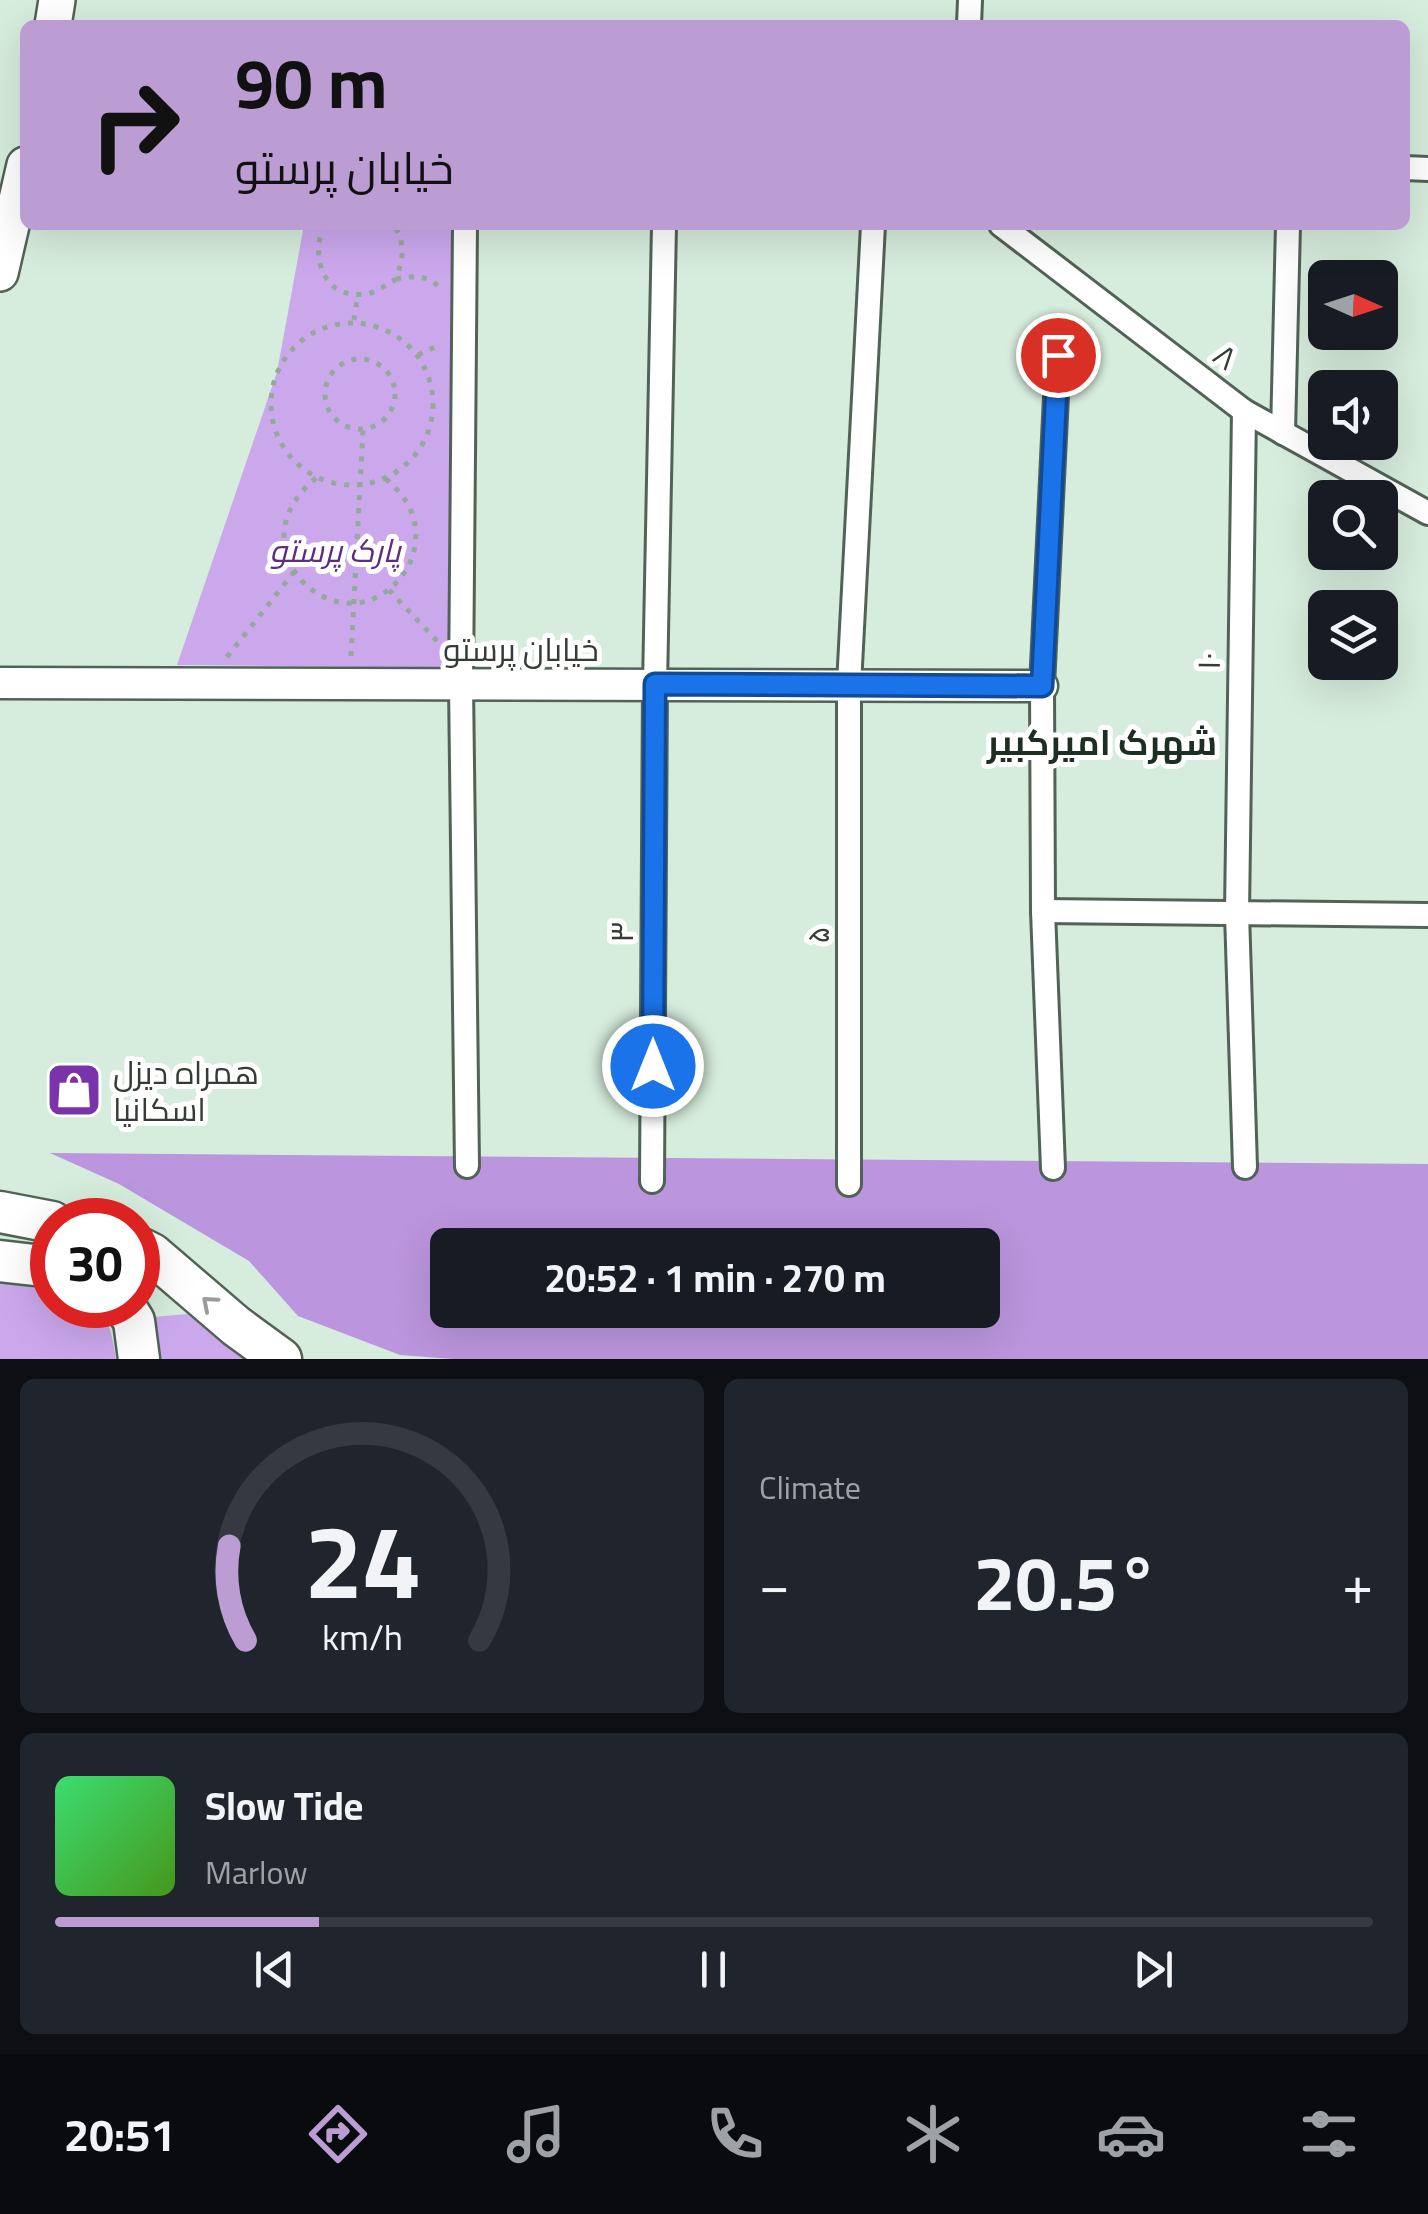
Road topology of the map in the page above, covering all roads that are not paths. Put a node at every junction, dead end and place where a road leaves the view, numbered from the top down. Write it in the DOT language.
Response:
graph roads {
  1 [pos="20,187"];
  2 [pos="465,230"];
  3 [pos="664,230"];
  4 [pos="872,230"];
  5 [pos="1009,230"];
  6 [pos="1288,230"];
  7 [pos="0,273"];
  8 [pos="1058,355"];
  9 [pos="1244,411"];
  10 [pos="1283,433"];
  11 [pos="1428,512"];
  12 [pos="461,676"];
  13 [pos="0,683"];
  14 [pos="655,684"];
  15 [pos="849,685"];
  16 [pos="1042,686"];
  17 [pos="1043,911"];
  18 [pos="1237,913"];
  19 [pos="1428,914"];
  20 [pos="467,1166"];
  21 [pos="1245,1167"];
  22 [pos="1053,1168"];
  23 [pos="652,1181"];
  24 [pos="849,1184"];
  25 [pos="0,1212"];
  26 [pos="30,1218"];
  27 [pos="0,1261"];
  28 [pos="160,1261"];
  29 [pos="30,1264"];
  30 [pos="135,1328"];
  31 [pos="139,1359"];
  32 [pos="281,1359"];
  1 -- 7 [label="main road"];
  2 -- 12 [label="street"];
  3 -- 14 [label="street, ۳"];
  4 -- 15 [label="street, ۵"];
  5 -- 9 [label="street, ۸"];
  6 -- 10 [label="street"];
  8 -- 16 [label="street"];
  9 -- 10 [label="street, ۸"];
  9 -- 18 [label="street, ۱۰"];
  10 -- 11 [label="street, ۸"];
  12 -- 13 [label="street, خیابان پرستو"];
  12 -- 14 [label="street, خیابان پرستو"];
  12 -- 20 [label="street"];
  14 -- 15 [label="street, خیابان پرستو"];
  14 -- 23 [label="street, ۳"];
  15 -- 16 [label="street, خیابان پرستو"];
  15 -- 24 [label="street, ۵"];
  16 -- 17 [label="street"];
  17 -- 18 [label="street"];
  17 -- 22 [label="street"];
  18 -- 19 [label="street"];
  18 -- 21 [label="street, ۱۰"];
  25 -- 26 [label="highway"];
  27 -- 29 [label="highway"];
  32 -- 28 [label="highway, one-way"];
  30 -- 31 [label="highway"];
}
